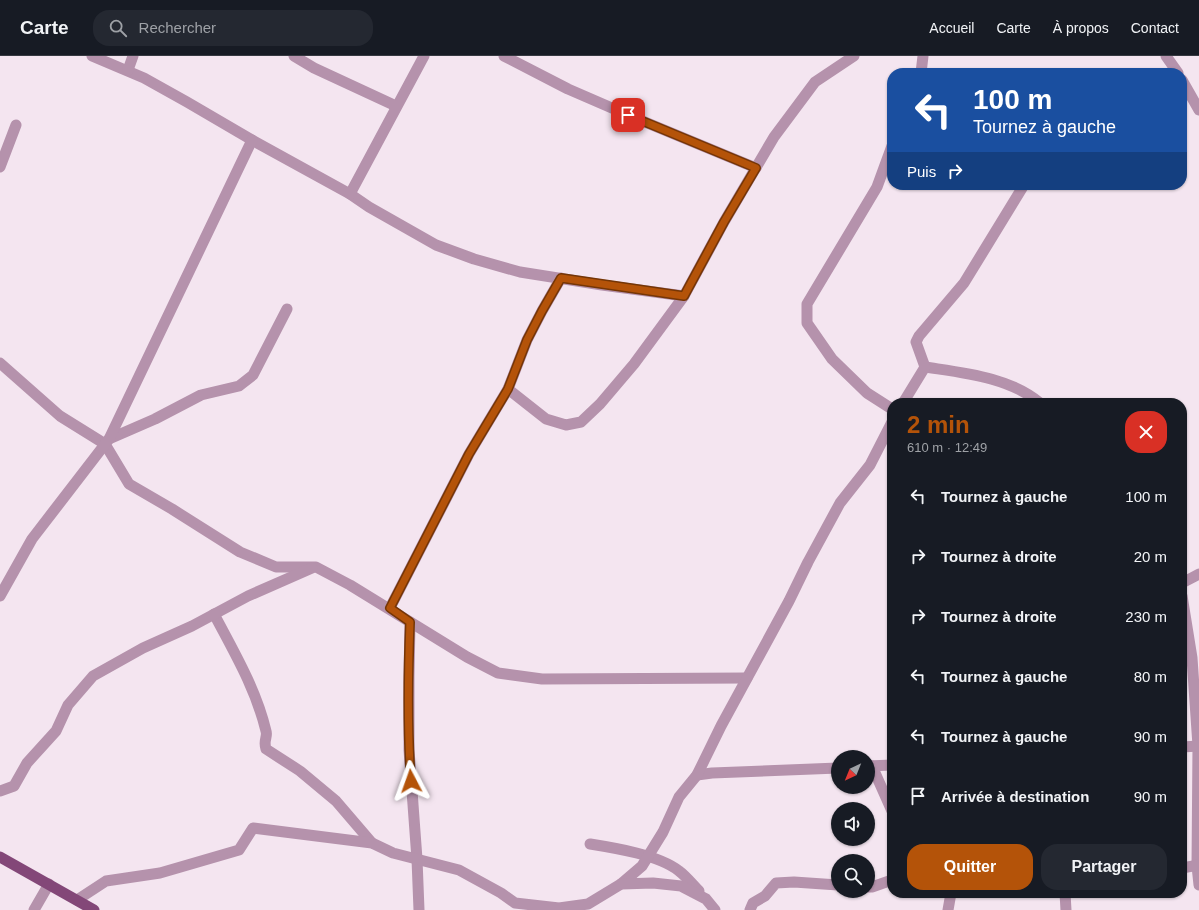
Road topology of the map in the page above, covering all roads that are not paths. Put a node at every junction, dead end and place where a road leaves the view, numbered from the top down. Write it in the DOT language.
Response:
graph roads {
  1 [pos="92,56"];
  2 [pos="133,56"];
  3 [pos="294,56"];
  4 [pos="316,56"];
  5 [pos="424,56"];
  6 [pos="504,56"];
  7 [pos="854,56"];
  8 [pos="924,56"];
  9 [pos="1166,56"];
  10 [pos="314,68"];
  11 [pos="922,68"];
  12 [pos="1174,68"];
  13 [pos="128,70"];
  14 [pos="1187,89"];
  15 [pos="396,106"];
  16 [pos="1199,110"];
  17 [pos="16,125"];
  18 [pos="252,140"];
  19 [pos="887,160"];
  20 [pos="0,167"];
  21 [pos="756,168"];
  22 [pos="1021,190"];
  23 [pos="350,194"];
  24 [pos="561,278"];
  25 [pos="684,296"];
  26 [pos="287,309"];
  27 [pos="0,363"];
  28 [pos="925,367"];
  29 [pos="508,389"];
  30 [pos="906,398"];
  31 [pos="1032,398"];
  32 [pos="887,406"];
  33 [pos="887,432"];
  34 [pos="107,442"];
  35 [pos="316,567"];
  36 [pos="1199,574"];
  37 [pos="1187,580"];
  38 [pos="0,596"];
  39 [pos="390,608"];
  40 [pos="214,614"];
  41 [pos="410,622"];
  42 [pos="1187,627"];
  43 [pos="747,678"];
  44 [pos="1198,746"];
  45 [pos="1187,747"];
  46 [pos="887,765"];
  47 [pos="875,766"];
  48 [pos="831,768"];
  49 [pos="697,775"];
  50 [pos="875,776"];
  51 [pos="0,791"];
  52 [pos="887,801"];
  53 [pos="372,842"];
  54 [pos="590,844"];
  55 [pos="0,857"];
  56 [pos="648,857"];
  57 [pos="417,859"];
  58 [pos="1198,866"];
  59 [pos="1187,867"];
  60 [pos="887,882"];
  61 [pos="49,884"];
  62 [pos="621,884"];
  63 [pos="831,885"];
  64 [pos="1199,885"];
  65 [pos="875,886"];
  66 [pos="950,898"];
  67 [pos="1065,898"];
  68 [pos="706,899"];
  69 [pos="76,900"];
  70 [pos="34,910"];
  71 [pos="94,910"];
  72 [pos="418,910"];
  73 [pos="715,910"];
  74 [pos="750,910"];
  75 [pos="948,910"];
  76 [pos="1066,910"];
  1 -- 13 [label="street"];
  2 -- 13 [label="street"];
  3 -- 10 [label="street"];
  4 -- 10 [label="street"];
  5 -- 15 [label="street"];
  6 -- 21 [label="street"];
  7 -- 21 [label="street"];
  8 -- 11 [label="street"];
  9 -- 12 [label="street"];
  10 -- 15 [label="street"];
  13 -- 18 [label="street"];
  14 -- 16 [label="street"];
  15 -- 23 [label="street"];
  17 -- 20 [label="street"];
  18 -- 23 [label="street"];
  18 -- 34 [label="street"];
  19 -- 32 [label="street"];
  21 -- 25 [label="street"];
  22 -- 28 [label="street"];
  23 -- 24 [label="street"];
  24 -- 25 [label="street"];
  24 -- 29 [label="street"];
  25 -- 29 [label="street"];
  26 -- 34 [label="street"];
  27 -- 34 [label="street"];
  28 -- 30 [label="street"];
  28 -- 31 [label="street"];
  29 -- 39 [label="street"];
  33 -- 43 [label="street"];
  34 -- 35 [label="street"];
  34 -- 38 [label="street"];
  35 -- 39 [label="street"];
  35 -- 40 [label="street"];
  36 -- 37 [label="street"];
  39 -- 41 [label="street"];
  40 -- 51 [label="street"];
  40 -- 53 [label="street"];
  41 -- 43 [label="street"];
  41 -- 57 [label="street"];
  42 -- 44 [label="street"];
  43 -- 49 [label="street"];
  44 -- 45 [label="street"];
  44 -- 58 [label="street"];
  46 -- 47 [label="street"];
  48 -- 49 [label="street"];
  49 -- 56 [label="street"];
  50 -- 52 [label="street"];
  53 -- 57 [label="street"];
  53 -- 69 [label="street"];
  54 -- 56 [label="street"];
  55 -- 61 [label="main road"];
  56 -- 62 [label="street"];
  56 -- 68 [label="street"];
  57 -- 62 [label="street"];
  57 -- 72 [label="street"];
  58 -- 59 [label="street"];
  58 -- 64 [label="street"];
  60 -- 65 [label="street"];
  61 -- 69 [label="main road"];
  61 -- 70 [label="street"];
  62 -- 68 [label="street"];
  63 -- 74 [label="street"];
  66 -- 75 [label="street"];
  67 -- 76 [label="street"];
  68 -- 73 [label="street"];
  69 -- 71 [label="main road"];
}
